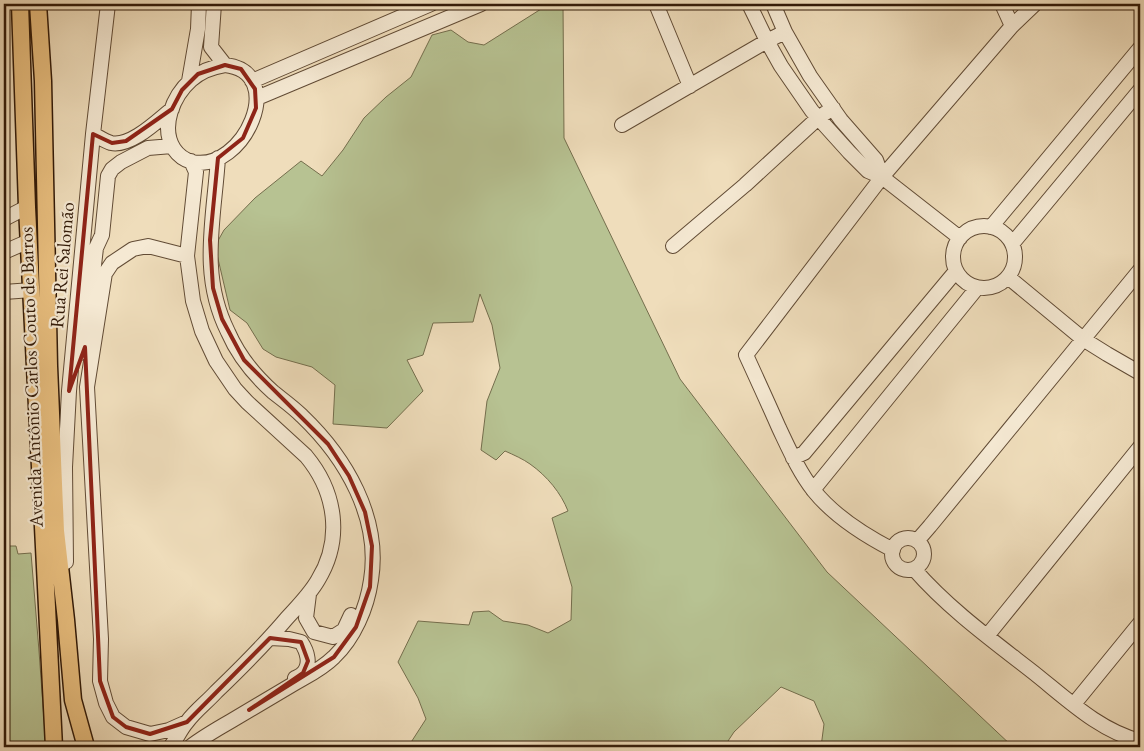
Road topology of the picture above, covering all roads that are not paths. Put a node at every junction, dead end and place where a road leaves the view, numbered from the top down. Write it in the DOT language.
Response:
graph roads {
  1 [pos="20,4"];
  2 [pos="38,4"];
  3 [pos="108,4"];
  4 [pos="199,4"];
  5 [pos="214,4"];
  6 [pos="431,4"];
  7 [pos="481,4"];
  8 [pos="656,4"];
  9 [pos="749,4"];
  10 [pos="773,4"];
  11 [pos="1002,4"];
  12 [pos="1034,4"];
  13 [pos="1012,26"];
  14 [pos="786,32"];
  15 [pos="767,41"];
  16 [pos="1140,48"];
  17 [pos="225,65"];
  18 [pos="189,81"];
  19 [pos="252,81"];
  20 [pos="690,86"];
  21 [pos="1140,90"];
  22 [pos="256,98"];
  23 [pos="833,108"];
  24 [pos="172,109"];
  25 [pos="818,118"];
  26 [pos="622,125"];
  27 [pos="93,134"];
  28 [pos="172,146"];
  29 [pos="218,158"];
  30 [pos="191,162"];
  31 [pos="882,177"];
  32 [pos="27,207"];
  33 [pos="4,219"];
  34 [pos="991,227"];
  35 [pos="960,238"];
  36 [pos="29,241"];
  37 [pos="1012,244"];
  38 [pos="673,246"];
  39 [pos="4,252"];
  40 [pos="187,256"];
  41 [pos="1140,270"];
  42 [pos="956,271"];
  43 [pos="105,273"];
  44 [pos="1008,277"];
  45 [pos="977,288"];
  46 [pos="32,290"];
  47 [pos="91,291"];
  48 [pos="4,292"];
  49 [pos="1083,338"];
  50 [pos="1140,373"];
  51 [pos="69,391"];
  52 [pos="1140,447"];
  53 [pos="793,458"];
  54 [pos="813,490"];
  55 [pos="917,541"];
  56 [pos="372,546"];
  57 [pos="893,550"];
  58 [pos="914,569"];
  59 [pos="308,594"];
  60 [pos="66,620"];
  61 [pos="1140,623"];
  62 [pos="987,636"];
  63 [pos="270,638"];
  64 [pos="1074,704"];
  65 [pos="249,710"];
  66 [pos="187,722"];
  67 [pos="1140,742"];
  68 [pos="54,747"];
  69 [pos="86,747"];
  70 [pos="170,747"];
  71 [pos="190,747"];
  1 -- 32 [label="main road, Avenida Antônio Carlos Couto de Barros"];
  2 -- 60 [label="main road, Avenida Antônio Carlos Couto de Barros"];
  3 -- 27 [label="street, Rua Rei Salomão"];
  4 -- 18 [label="street"];
  5 -- 17 [label="street"];
  6 -- 19 [label="street"];
  7 -- 22 [label="street"];
  8 -- 20 [label="street"];
  9 -- 15 [label="street"];
  10 -- 14 [label="street"];
  11 -- 13 [label="street"];
  12 -- 13 [label="street"];
  13 -- 31 [label="street"];
  14 -- 15 [label="street"];
  14 -- 23 [label="street"];
  15 -- 20 [label="street"];
  15 -- 25 [label="street"];
  16 -- 34 [label="street"];
  17 -- 18 [label="street"];
  17 -- 19 [label="street"];
  18 -- 24 [label="street"];
  19 -- 22 [label="street"];
  20 -- 26 [label="street"];
  21 -- 37 [label="street"];
  22 -- 29 [label="street"];
  23 -- 25 [label="street"];
  23 -- 31 [label="street"];
  24 -- 27 [label="street"];
  24 -- 28 [label="street"];
  25 -- 31 [label="street"];
  25 -- 38 [label="street"];
  27 -- 51 [label="street, Rua Rei Salomão"];
  28 -- 30 [label="street"];
  28 -- 47 [label="street"];
  29 -- 30 [label="street"];
  29 -- 56 [label="street"];
  30 -- 40 [label="street"];
  31 -- 35 [label="street"];
  31 -- 53 [label="street"];
  32 -- 33 [label="street"];
  32 -- 36 [label="main road, Avenida Antônio Carlos Couto de Barros"];
  34 -- 35 [label="street"];
  34 -- 37 [label="street"];
  35 -- 42 [label="street"];
  36 -- 39 [label="street"];
  36 -- 46 [label="main road, Avenida Antônio Carlos Couto de Barros"];
  37 -- 44 [label="street"];
  40 -- 43 [label="street"];
  40 -- 59 [label="street"];
  41 -- 49 [label="street"];
  42 -- 45 [label="street"];
  42 -- 53 [label="street"];
  43 -- 47 [label="street"];
  43 -- 66 [label="street"];
  44 -- 45 [label="street"];
  44 -- 49 [label="street"];
  45 -- 54 [label="street"];
  46 -- 48 [label="street"];
  46 -- 68 [label="main road, Avenida Antônio Carlos Couto de Barros"];
  47 -- 51 [label="street"];
  49 -- 50 [label="street"];
  49 -- 55 [label="street"];
  51 -- 60 [label="street, Rua Rei Salomão"];
  52 -- 62 [label="street"];
  53 -- 54 [label="street"];
  54 -- 57 [label="street"];
  55 -- 57 [label="street"];
  55 -- 58 [label="street"];
  56 -- 59 [label="street"];
  56 -- 65 [label="street"];
  57 -- 58 [label="street"];
  58 -- 62 [label="street"];
  59 -- 63 [label="street"];
  60 -- 69 [label="main road, Avenida Antônio Carlos Couto de Barros"];
  61 -- 64 [label="street"];
  62 -- 64 [label="street"];
  63 -- 65 [label="street"];
  63 -- 66 [label="street"];
  64 -- 67 [label="street"];
  65 -- 71 [label="street"];
  66 -- 70 [label="street"];
}
